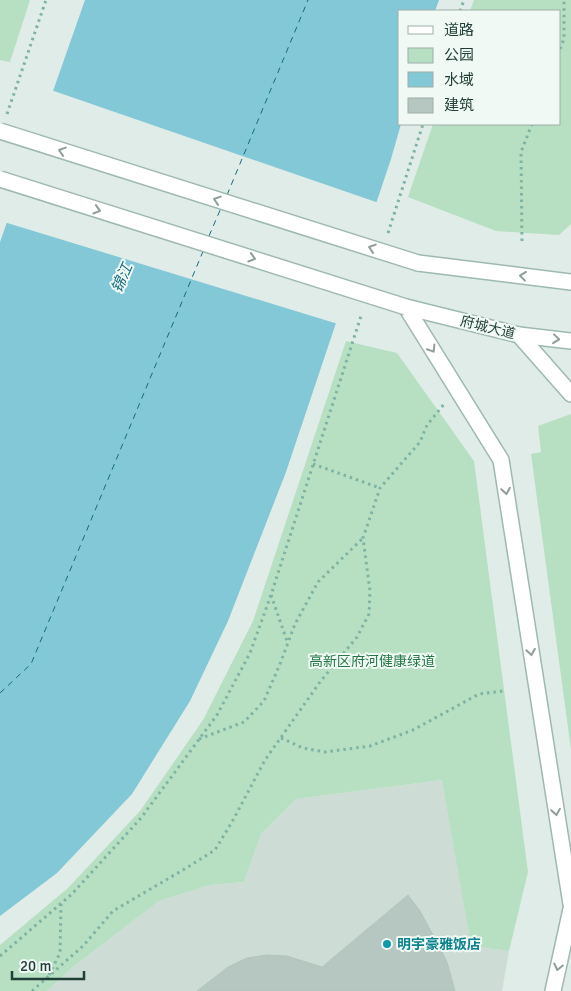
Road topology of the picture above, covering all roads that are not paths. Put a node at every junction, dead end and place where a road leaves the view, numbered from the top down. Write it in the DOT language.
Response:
graph roads {
  1 [pos="0,131"];
  2 [pos="0,179"];
  3 [pos="571,282"];
  4 [pos="406,307"];
  5 [pos="519,335"];
  6 [pos="571,341"];
  7 [pos="571,394"];
  8 [pos="571,904"];
  9 [pos="571,909"];
  10 [pos="553,991"];
  3 -- 1 [label="main road, one-way, bridge"];
  2 -- 4 [label="main road, 府城大道, one-way, bridge"];
  4 -- 5 [label="main road, 府城大道"];
  4 -- 8 [label="main road, one-way"];
  5 -- 6 [label="main road, 府城大道, one-way"];
  5 -- 7 [label="main road"];
  9 -- 10 [label="main road, one-way"];
}
